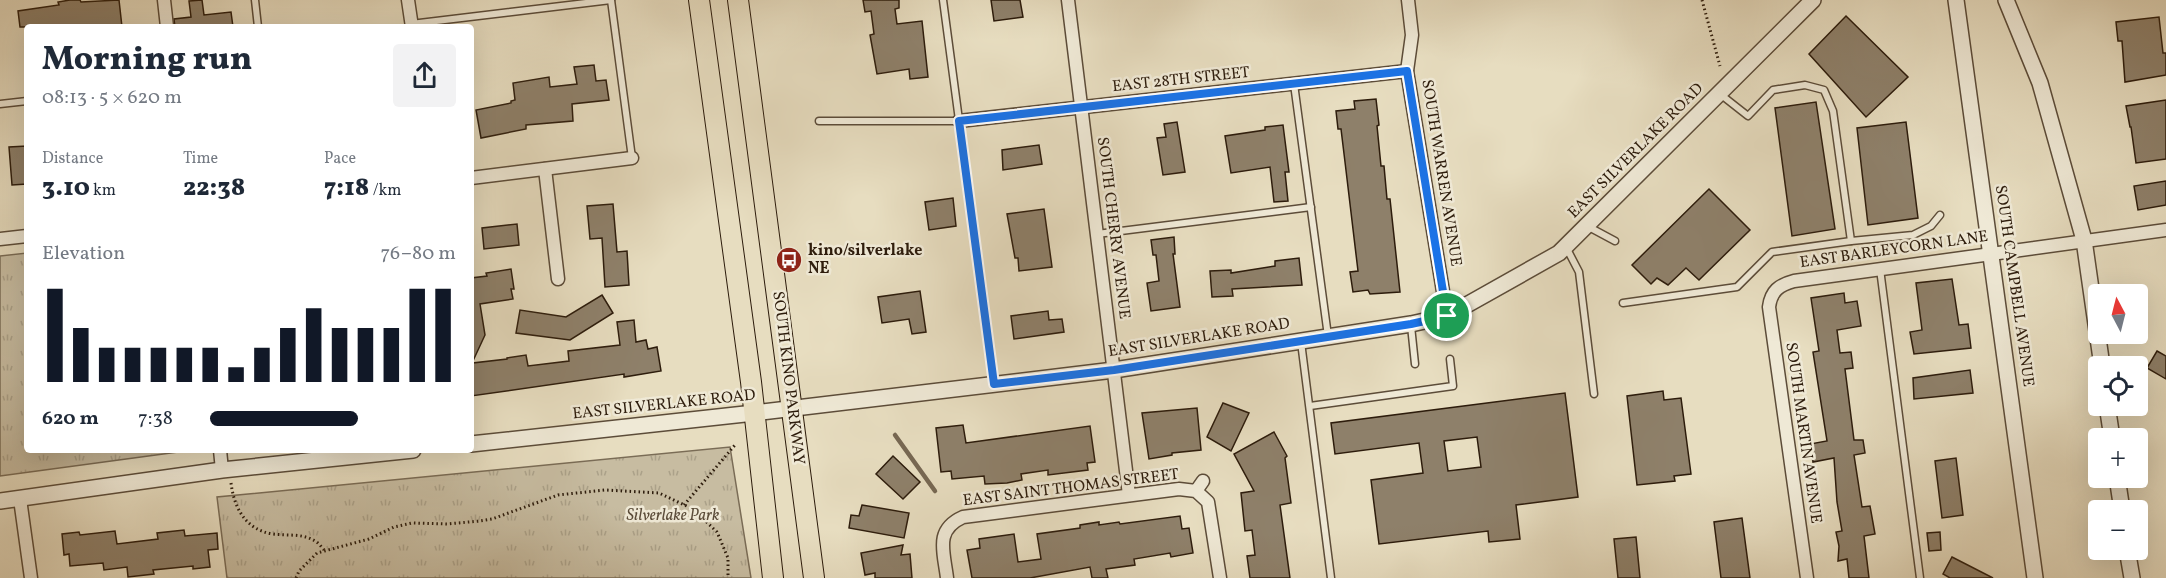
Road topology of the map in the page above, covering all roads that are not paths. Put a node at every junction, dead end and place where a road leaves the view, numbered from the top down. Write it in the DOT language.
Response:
graph roads {
  1 [pos="164,0"];
  2 [pos="255,0"];
  3 [pos="408,0"];
  4 [pos="611,0"];
  5 [pos="699,0"];
  6 [pos="738,0"];
  7 [pos="943,0"];
  8 [pos="1068,0"];
  9 [pos="1408,0"];
  10 [pos="1813,0"];
  11 [pos="1956,0"];
  12 [pos="2006,0"];
  13 [pos="167,24"];
  14 [pos="258,24"];
  15 [pos="411,24"];
  16 [pos="426,24"];
  17 [pos="1407,71"];
  18 [pos="1294,83"];
  19 [pos="1719,93"];
  20 [pos="24,101"];
  21 [pos="0,104"];
  22 [pos="1081,108"];
  23 [pos="819,121"];
  24 [pos="959,121"];
  25 [pos="632,158"];
  26 [pos="545,169"];
  27 [pos="474,178"];
  28 [pos="1311,207"];
  29 [pos="1940,215"];
  30 [pos="1586,226"];
  31 [pos="2166,230"];
  32 [pos="1097,234"];
  33 [pos="24,236"];
  34 [pos="0,239"];
  35 [pos="2084,240"];
  36 [pos="1615,241"];
  37 [pos="1851,241"];
  38 [pos="1566,247"];
  39 [pos="1992,253"];
  40 [pos="1880,269"];
  41 [pos="558,279"];
  42 [pos="1773,294"];
  43 [pos="1623,303"];
  44 [pos="1447,316"];
  45 [pos="1411,324"];
  46 [pos="1328,337"];
  47 [pos="1301,341"];
  48 [pos="2101,356"];
  49 [pos="1450,359"];
  50 [pos="1415,364"];
  51 [pos="1114,370"];
  52 [pos="994,384"];
  53 [pos="1594,394"];
  54 [pos="1310,406"];
  55 [pos="792,409"];
  56 [pos="754,413"];
  57 [pos="474,444"];
  58 [pos="221,453"];
  59 [pos="385,453"];
  60 [pos="226,470"];
  61 [pos="1129,495"];
  62 [pos="20,499"];
  63 [pos="0,501"];
  64 [pos="2129,560"];
  65 [pos="31,578"];
  66 [pos="773,578"];
  67 [pos="814,578"];
  68 [pos="947,578"];
  69 [pos="1221,578"];
  70 [pos="1331,578"];
  71 [pos="1807,578"];
  72 [pos="1920,578"];
  73 [pos="2035,578"];
  74 [pos="2132,578"];
  1 -- 13 [label="street"];
  2 -- 14 [label="lane"];
  3 -- 15 [label="street"];
  4 -- 16 [label="lane"];
  4 -- 25 [label="lane"];
  5 -- 56 [label="main road"];
  6 -- 55 [label="main road, SOUTH KINO PARKWAY"];
  7 -- 24 [label="lane"];
  8 -- 22 [label="street, SOUTH CHERRY AVENUE"];
  9 -- 17 [label="street, SOUTH WARREN AVENUE"];
  10 -- 19 [label="street, EAST SILVERLAKE ROAD"];
  11 -- 39 [label="street, SOUTH CAMPBELL AVENUE"];
  12 -- 35 [label="street"];
  17 -- 18 [label="street, EAST 28TH STREET"];
  17 -- 44 [label="street, SOUTH WARREN AVENUE"];
  18 -- 22 [label="street, EAST 28TH STREET"];
  18 -- 28 [label="lane"];
  19 -- 30 [label="street, EAST SILVERLAKE ROAD"];
  19 -- 37 [label="lane"];
  20 -- 21 [label="lane"];
  22 -- 24 [label="street, EAST 28TH STREET"];
  22 -- 32 [label="street, SOUTH CHERRY AVENUE"];
  23 -- 24 [label="lane"];
  24 -- 52 [label="lane"];
  25 -- 26 [label="street"];
  26 -- 27 [label="street"];
  26 -- 41 [label="street"];
  28 -- 32 [label="lane"];
  28 -- 46 [label="lane"];
  29 -- 37 [label="lane"];
  30 -- 36 [label="lane"];
  30 -- 38 [label="street, EAST SILVERLAKE ROAD"];
  31 -- 35 [label="street, EAST BARLEYCORN LANE"];
  32 -- 51 [label="street, SOUTH CHERRY AVENUE"];
  33 -- 34 [label="street"];
  35 -- 39 [label="street, EAST BARLEYCORN LANE"];
  35 -- 48 [label="street"];
  37 -- 43 [label="lane"];
  38 -- 44 [label="street, EAST SILVERLAKE ROAD"];
  38 -- 53 [label="lane"];
  39 -- 40 [label="street, EAST BARLEYCORN LANE"];
  39 -- 73 [label="street, SOUTH CAMPBELL AVENUE"];
  40 -- 42 [label="street, EAST BARLEYCORN LANE"];
  40 -- 72 [label="lane"];
  42 -- 71 [label="street, SOUTH MARTIN AVENUE"];
  44 -- 45 [label="street, EAST SILVERLAKE ROAD"];
  45 -- 46 [label="street, EAST SILVERLAKE ROAD"];
  45 -- 50 [label="lane"];
  46 -- 47 [label="street, EAST SILVERLAKE ROAD"];
  47 -- 51 [label="street, EAST SILVERLAKE ROAD"];
  47 -- 54 [label="lane"];
  49 -- 54 [label="lane"];
  51 -- 52 [label="street, EAST SILVERLAKE ROAD"];
  51 -- 61 [label="street, SOUTH CHERRY AVENUE"];
  52 -- 55 [label="street, EAST SILVERLAKE ROAD"];
  54 -- 70 [label="lane"];
  55 -- 56 [label="street, EAST SILVERLAKE ROAD"];
  55 -- 67 [label="main road, SOUTH KINO PARKWAY"];
  56 -- 57 [label="street, EAST SILVERLAKE ROAD"];
  56 -- 66 [label="main road"];
  58 -- 60 [label="street"];
  59 -- 60 [label="street"];
  60 -- 62 [label="street"];
  61 -- 68 [label="street, EAST SAINT THOMAS STREET"];
  61 -- 69 [label="street, EAST SAINT THOMAS STREET"];
  62 -- 63 [label="street"];
  62 -- 65 [label="street"];
  64 -- 74 [label="street"];
}
